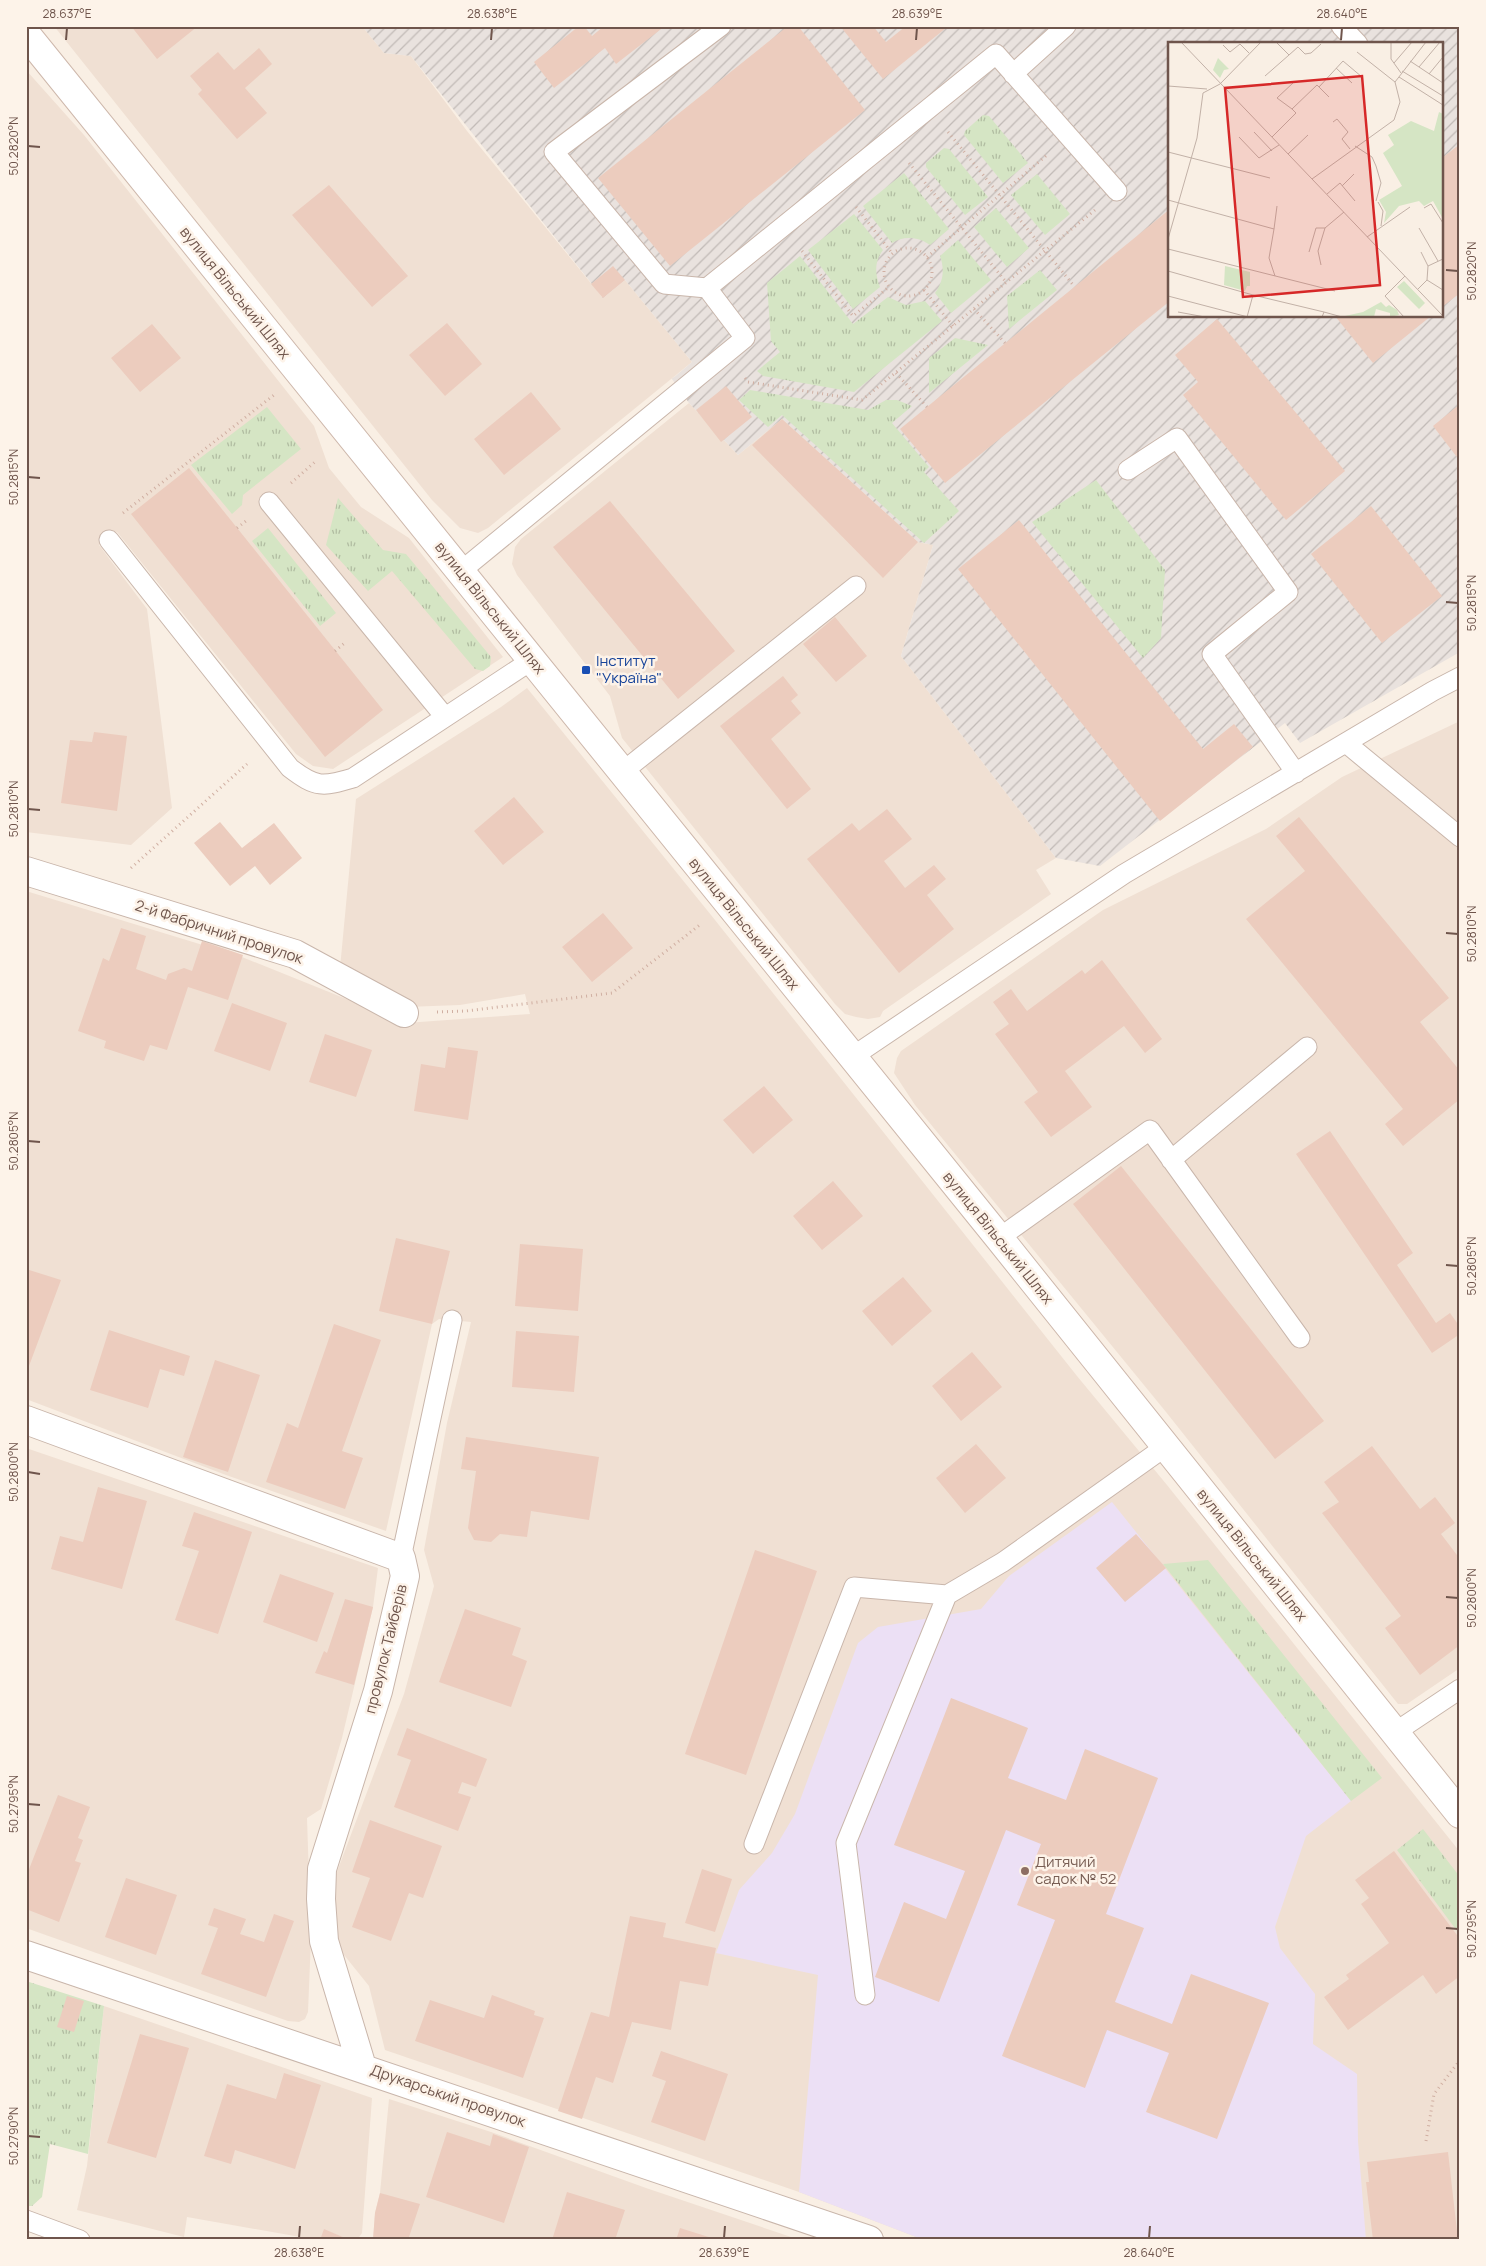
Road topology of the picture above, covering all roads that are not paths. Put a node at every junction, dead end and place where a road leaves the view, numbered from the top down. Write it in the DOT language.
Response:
graph roads {
  1 [pos="721,26"];
  2 [pos="1066,26"];
  3 [pos="1341,26"];
  4 [pos="26,34"];
  5 [pos="1356,42"];
  6 [pos="1013,74"];
  7 [pos="1117,191"];
  8 [pos="707,288"];
  9 [pos="1128,470"];
  10 [pos="269,502"];
  11 [pos="109,540"];
  12 [pos="461,571"];
  13 [pos="856,586"];
  14 [pos="532,660"];
  15 [pos="1460,677"];
  16 [pos="445,717"];
  17 [pos="1346,743"];
  18 [pos="621,773"];
  19 [pos="1296,773"];
  20 [pos="1460,837"];
  21 [pos="26,870"];
  22 [pos="404,1013"];
  23 [pos="1307,1047"];
  24 [pos="852,1057"];
  25 [pos="1171,1160"];
  26 [pos="999,1238"];
  27 [pos="452,1320"];
  28 [pos="1300,1338"];
  29 [pos="26,1420"];
  30 [pos="1165,1447"];
  31 [pos="401,1558"];
  32 [pos="947,1595"];
  33 [pos="1460,1689"];
  34 [pos="1394,1733"];
  35 [pos="1460,1814"];
  36 [pos="754,1844"];
  37 [pos="26,1955"];
  38 [pos="865,1995"];
  39 [pos="362,2067"];
  40 [pos="26,2220"];
  41 [pos="80,2240"];
  42 [pos="869,2240"];
  1 -- 8 [label="lane"];
  2 -- 6 [label="lane"];
  3 -- 5 [label="lane"];
  4 -- 12 [label="street, вулиця Вільський Шлях"];
  6 -- 7 [label="lane"];
  6 -- 8 [label="lane"];
  8 -- 12 [label="lane"];
  9 -- 19 [label="lane"];
  10 -- 16 [label="lane"];
  11 -- 16 [label="lane"];
  12 -- 14 [label="street, вулиця Вільський Шлях"];
  13 -- 18 [label="lane"];
  14 -- 16 [label="lane"];
  14 -- 18 [label="street, вулиця Вільський Шлях"];
  15 -- 17 [label="lane"];
  17 -- 19 [label="lane"];
  17 -- 20 [label="lane"];
  18 -- 24 [label="street, вулиця Вільський Шлях"];
  19 -- 24 [label="lane"];
  21 -- 22 [label="street, 2-й Фабричний провулок"];
  23 -- 25 [label="lane"];
  24 -- 26 [label="street, вулиця Вільський Шлях"];
  25 -- 26 [label="lane"];
  25 -- 28 [label="lane"];
  26 -- 30 [label="street, вулиця Вільський Шлях"];
  27 -- 31 [label="lane"];
  29 -- 31 [label="street"];
  30 -- 32 [label="lane"];
  30 -- 34 [label="street, вулиця Вільський Шлях"];
  31 -- 39 [label="street, провулок Тайберів"];
  32 -- 36 [label="lane"];
  32 -- 38 [label="lane"];
  33 -- 34 [label="lane"];
  34 -- 35 [label="street, вулиця Вільський Шлях"];
  37 -- 39 [label="street, Друкарський провулок"];
  39 -- 42 [label="street, Друкарський провулок"];
  40 -- 41 [label="lane"];
}
